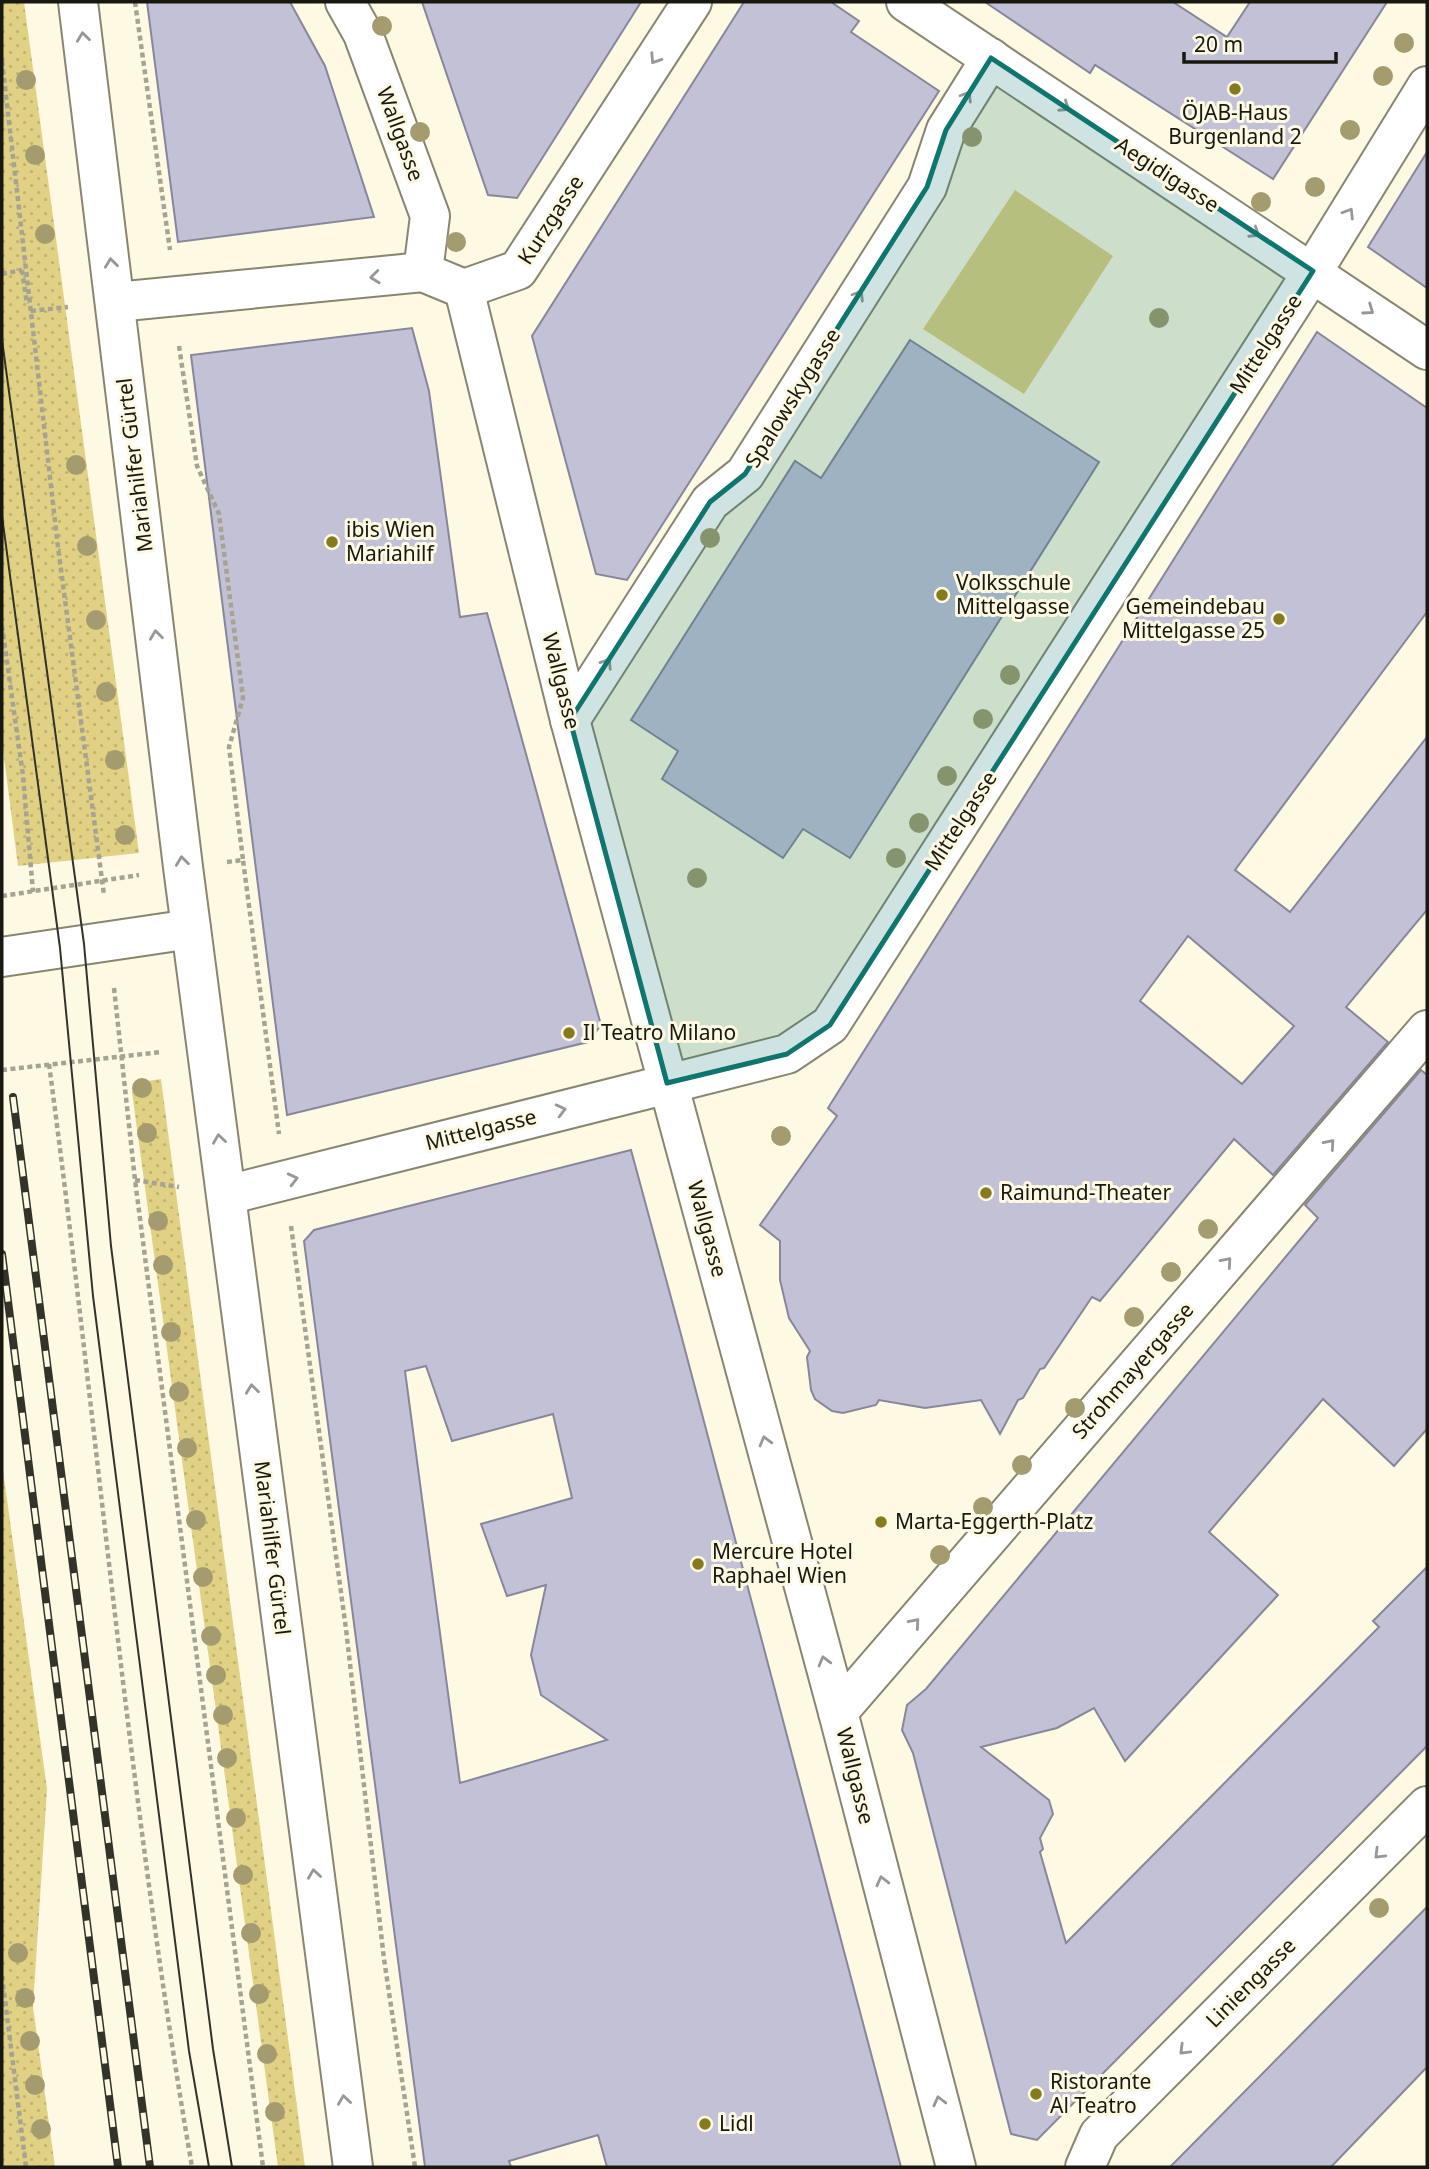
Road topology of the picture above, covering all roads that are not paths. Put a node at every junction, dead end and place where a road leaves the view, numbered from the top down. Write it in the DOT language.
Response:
graph roads {
  1 [pos="78,2"];
  2 [pos="345,2"];
  3 [pos="692,2"];
  4 [pos="906,2"];
  5 [pos="991,58"];
  6 [pos="1427,86"];
  7 [pos="1313,271"];
  8 [pos="423,272"];
  9 [pos="464,289"];
  10 [pos="116,302"];
  11 [pos="1427,350"];
  12 [pos="570,720"];
  13 [pos="191,929"];
  14 [pos="2,957"];
  15 [pos="1427,1030"];
  16 [pos="667,1083"];
  17 [pos="227,1195"];
  18 [pos="838,1712"];
  19 [pos="1427,1806"];
  20 [pos="353,2167"];
  21 [pos="956,2167"];
  22 [pos="1085,2167"];
  10 -- 1 [label="street, Mariahilfer Gürtel, one-way"];
  2 -- 8 [label="street, Wallgasse"];
  3 -- 9 [label="street, Kurzgasse, one-way"];
  4 -- 5 [label="street, Aegidigasse"];
  5 -- 7 [label="street, Aegidigasse, one-way"];
  12 -- 5 [label="street, Spalowskygasse, one-way"];
  7 -- 6 [label="street, Mittelgasse, one-way"];
  7 -- 11 [label="street, Aegidigasse, one-way"];
  7 -- 16 [label="street, Mittelgasse"];
  8 -- 9 [label="street"];
  8 -- 10 [label="street, one-way"];
  9 -- 12 [label="street, Wallgasse"];
  13 -- 10 [label="street, Mariahilfer Gürtel, one-way"];
  12 -- 16 [label="street, Wallgasse"];
  13 -- 14 [label="street"];
  17 -- 13 [label="street, Mariahilfer Gürtel, one-way"];
  18 -- 15 [label="street, Strohmayergasse, one-way"];
  17 -- 16 [label="street, Mittelgasse, one-way"];
  18 -- 16 [label="street, Wallgasse, one-way"];
  20 -- 17 [label="street, Mariahilfer Gürtel, one-way"];
  21 -- 18 [label="street, Wallgasse, one-way"];
  19 -- 22 [label="street, Liniengasse, one-way"];
}
